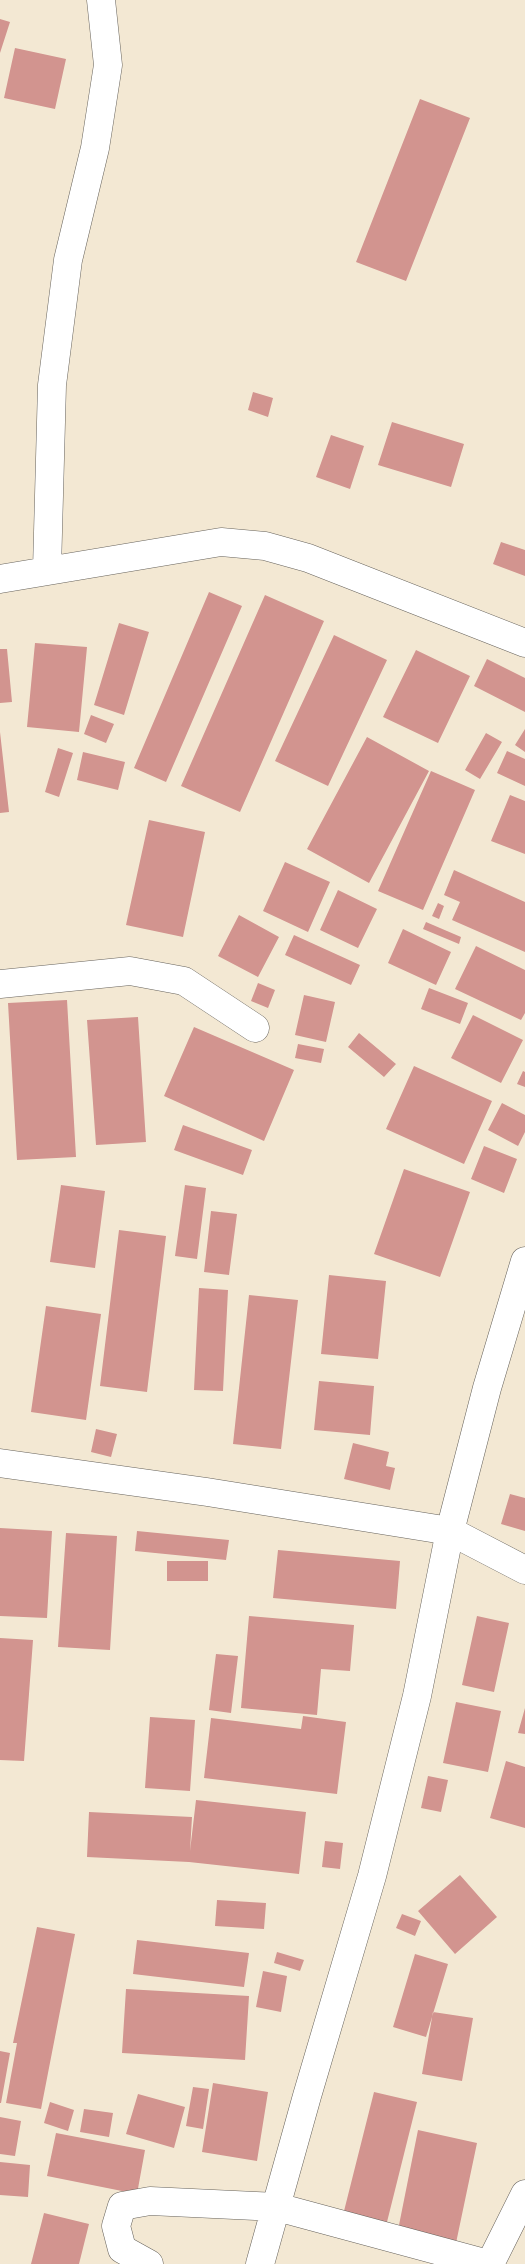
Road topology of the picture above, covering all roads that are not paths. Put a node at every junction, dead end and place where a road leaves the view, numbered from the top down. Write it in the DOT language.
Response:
graph roads {
  1 [pos="101,0"];
  2 [pos="47,569"];
  3 [pos="0,579"];
  4 [pos="525,642"];
  5 [pos="0,984"];
  6 [pos="255,1028"];
  7 [pos="525,1261"];
  8 [pos="0,1463"];
  9 [pos="450,1531"];
  10 [pos="525,1570"];
  11 [pos="525,2194"];
  12 [pos="277,2207"];
  13 [pos="150,2264"];
  14 [pos="260,2264"];
  15 [pos="489,2264"];
  1 -- 2 [label="street"];
  2 -- 3 [label="street"];
  2 -- 4 [label="street"];
  5 -- 6 [label="street"];
  7 -- 9 [label="street"];
  8 -- 9 [label="street"];
  9 -- 10 [label="street"];
  9 -- 12 [label="street"];
  11 -- 15 [label="street"];
  12 -- 13 [label="street"];
  12 -- 14 [label="street"];
  12 -- 15 [label="street"];
}
